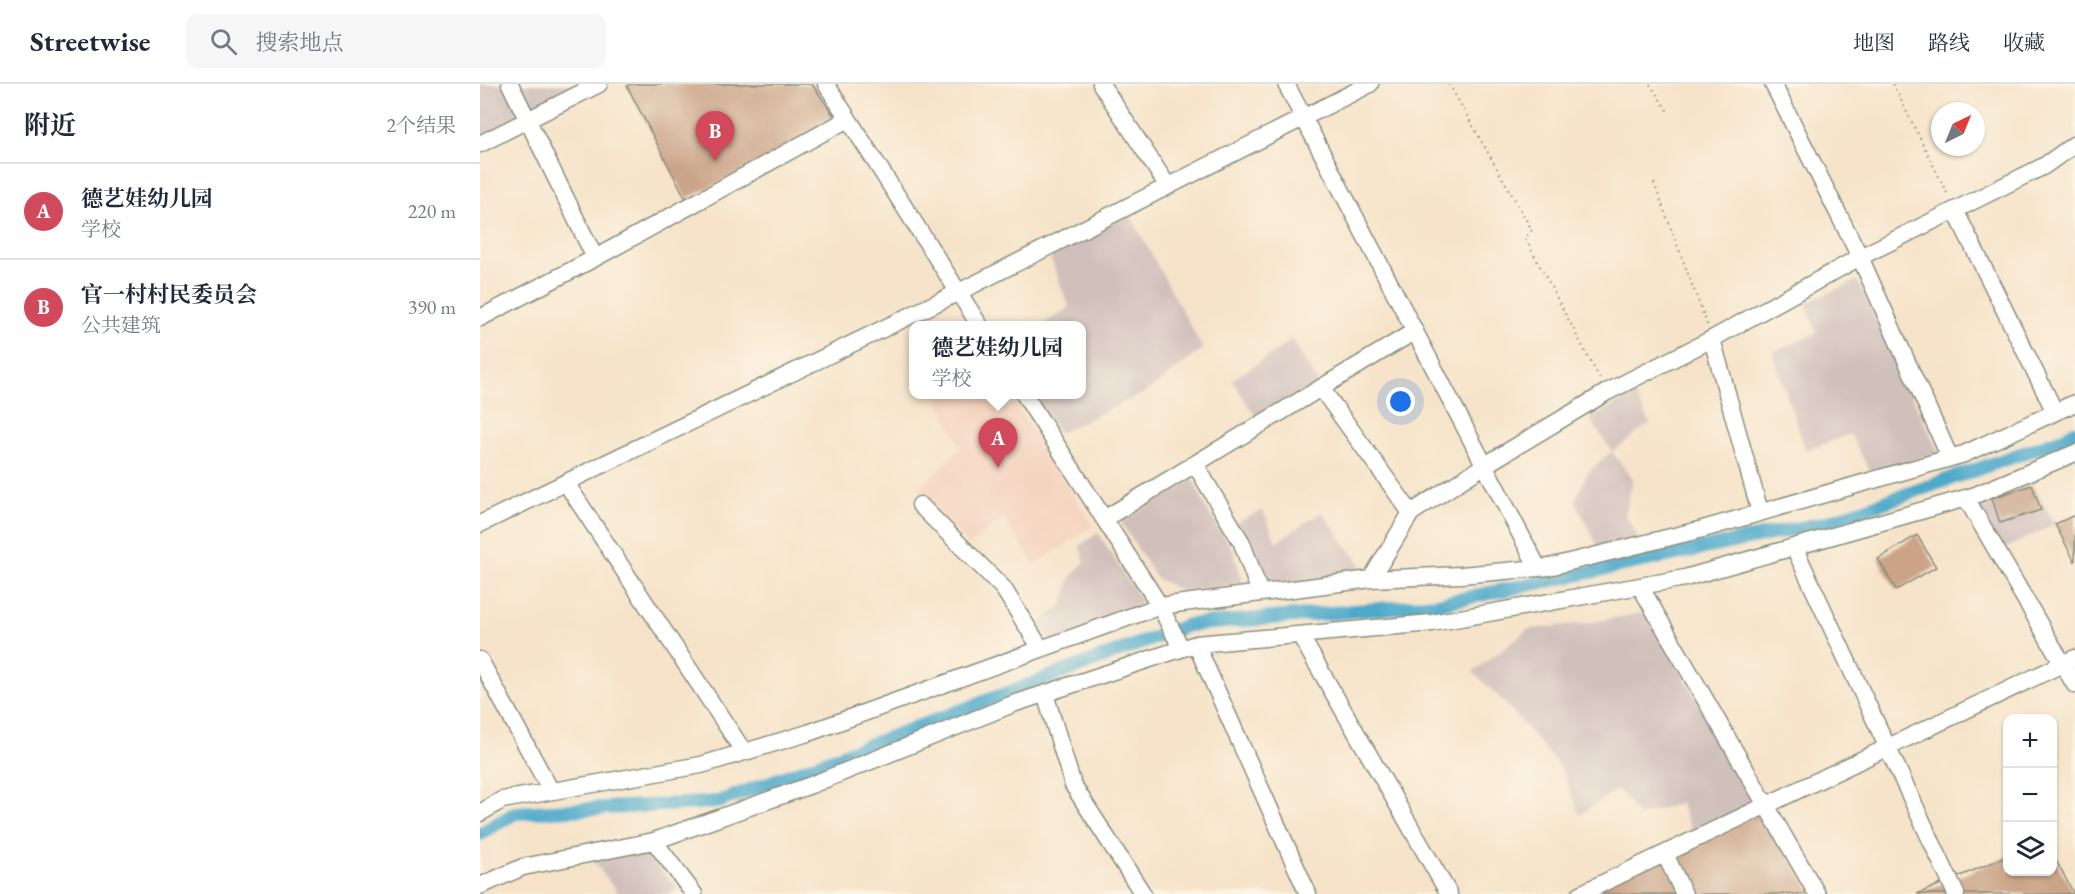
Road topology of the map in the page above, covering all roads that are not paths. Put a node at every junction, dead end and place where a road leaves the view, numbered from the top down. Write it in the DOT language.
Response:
graph roads {
  1 [pos="510,84"];
  2 [pos="599,84"];
  3 [pos="826,84"];
  4 [pos="1101,84"];
  5 [pos="1286,84"];
  6 [pos="1370,84"];
  7 [pos="1773,84"];
  8 [pos="1303,116"];
  9 [pos="848,118"];
  10 [pos="528,120"];
  11 [pos="480,144"];
  12 [pos="2075,144"];
  13 [pos="1167,185"];
  14 [pos="1955,210"];
  15 [pos="1860,257"];
  16 [pos="595,258"];
  17 [pos="959,292"];
  18 [pos="480,318"];
  19 [pos="977,321"];
  20 [pos="1415,331"];
  21 [pos="1712,339"];
  22 [pos="1321,388"];
  23 [pos="1027,399"];
  24 [pos="2075,403"];
  25 [pos="2055,412"];
  26 [pos="2075,453"];
  27 [pos="1950,458"];
  28 [pos="1195,464"];
  29 [pos="1485,465"];
  30 [pos="566,483"];
  31 [pos="1966,498"];
  32 [pos="921,505"];
  33 [pos="1760,512"];
  34 [pos="1412,513"];
  35 [pos="1104,519"];
  36 [pos="480,524"];
  37 [pos="1794,547"];
  38 [pos="1538,568"];
  39 [pos="1371,579"];
  40 [pos="1640,586"];
  41 [pos="1260,593"];
  42 [pos="1160,606"];
  43 [pos="1300,635"];
  44 [pos="1188,646"];
  45 [pos="1041,649"];
  46 [pos="480,660"];
  47 [pos="2069,661"];
  48 [pos="2075,685"];
  49 [pos="1045,694"];
  50 [pos="1887,747"];
  51 [pos="744,752"];
  52 [pos="552,791"];
  53 [pos="1766,805"];
  54 [pos="480,813"];
  55 [pos="654,841"];
  56 [pos="1665,854"];
  57 [pos="480,885"];
  58 [pos="694,894"];
  59 [pos="1143,894"];
  60 [pos="1308,894"];
  61 [pos="1449,894"];
  62 [pos="1580,894"];
  63 [pos="1684,894"];
  64 [pos="1816,894"];
  65 [pos="1956,894"];
  1 -- 10 [label="street"];
  2 -- 10 [label="street"];
  3 -- 9 [label="street"];
  4 -- 13 [label="street"];
  5 -- 8 [label="street"];
  6 -- 8 [label="street"];
  7 -- 15 [label="street"];
  8 -- 13 [label="street"];
  8 -- 20 [label="street"];
  9 -- 16 [label="street"];
  9 -- 17 [label="street"];
  10 -- 11 [label="street"];
  10 -- 16 [label="street"];
  12 -- 14 [label="street"];
  13 -- 17 [label="street"];
  14 -- 15 [label="street"];
  14 -- 25 [label="street"];
  15 -- 21 [label="street"];
  15 -- 27 [label="street"];
  16 -- 18 [label="street"];
  17 -- 19 [label="street"];
  17 -- 30 [label="street"];
  20 -- 22 [label="street"];
  20 -- 29 [label="street"];
  21 -- 29 [label="street"];
  21 -- 33 [label="street"];
  22 -- 28 [label="street"];
  22 -- 34 [label="street"];
  23 -- 35 [label="street"];
  24 -- 25 [label="street"];
  25 -- 27 [label="street"];
  26 -- 31 [label="street"];
  27 -- 33 [label="street"];
  28 -- 35 [label="street"];
  28 -- 41 [label="street"];
  29 -- 34 [label="street"];
  29 -- 38 [label="street"];
  30 -- 36 [label="street"];
  30 -- 51 [label="street"];
  31 -- 37 [label="street"];
  31 -- 47 [label="street"];
  32 -- 45 [label="street"];
  33 -- 38 [label="street"];
  34 -- 39 [label="street"];
  35 -- 42 [label="street"];
  37 -- 40 [label="street"];
  37 -- 50 [label="street"];
  38 -- 39 [label="street"];
  39 -- 41 [label="street"];
  40 -- 43 [label="street"];
  40 -- 53 [label="street"];
  41 -- 42 [label="street"];
  42 -- 44 [label="street"];
  42 -- 45 [label="street"];
  43 -- 44 [label="street"];
  43 -- 61 [label="street"];
  44 -- 49 [label="street"];
  44 -- 60 [label="street"];
  45 -- 51 [label="street"];
  46 -- 52 [label="street"];
  47 -- 48 [label="street"];
  47 -- 50 [label="street"];
  49 -- 55 [label="street"];
  49 -- 59 [label="street"];
  50 -- 53 [label="street"];
  50 -- 65 [label="street"];
  51 -- 52 [label="street"];
  52 -- 54 [label="street"];
  53 -- 56 [label="street"];
  53 -- 64 [label="street"];
  55 -- 57 [label="street"];
  55 -- 58 [label="street"];
  56 -- 62 [label="street"];
  56 -- 63 [label="street"];
}
